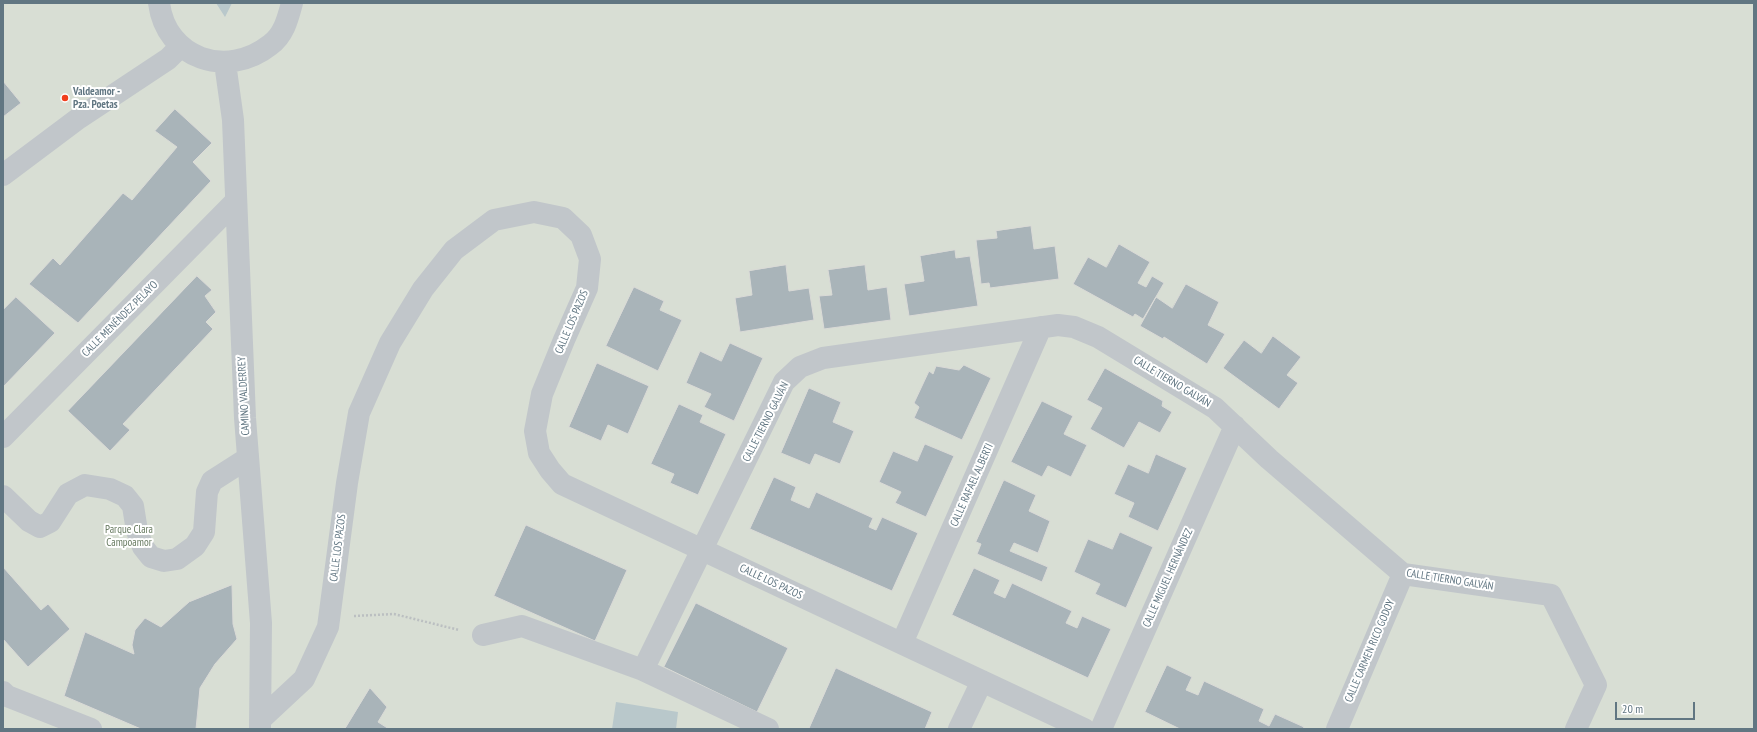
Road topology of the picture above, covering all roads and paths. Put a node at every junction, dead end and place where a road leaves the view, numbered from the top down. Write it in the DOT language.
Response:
graph roads {
  1 [pos="159,3"];
  2 [pos="292,3"];
  3 [pos="181,46"];
  4 [pos="225,63"];
  5 [pos="3,174"];
  6 [pos="236,201"];
  7 [pos="1041,327"];
  8 [pos="1234,426"];
  9 [pos="3,437"];
  10 [pos="248,458"];
  11 [pos="3,496"];
  12 [pos="702,550"];
  13 [pos="1403,574"];
  14 [pos="329,617"];
  15 [pos="483,635"];
  16 [pos="902,643"];
  17 [pos="643,670"];
  18 [pos="982,681"];
  19 [pos="3,692"];
  20 [pos="260,724"];
  21 [pos="91,729"];
  22 [pos="768,729"];
  23 [pos="959,729"];
  24 [pos="1084,729"];
  25 [pos="1101,729"];
  26 [pos="1337,729"];
  27 [pos="1576,729"];
  1 -- 3 [label="street"];
  2 -- 4 [label="street"];
  3 -- 4 [label="street"];
  3 -- 5 [label="street"];
  4 -- 6 [label="street, CAMINO VALDERREY"];
  6 -- 9 [label="street, CALLE MENÉNDEZ PELAYO"];
  6 -- 10 [label="street, CAMINO VALDERREY"];
  7 -- 8 [label="street, CALLE TIERNO GALVÁN"];
  7 -- 12 [label="street, CALLE TIERNO GALVÁN"];
  7 -- 16 [label="street, CALLE RAFAEL ALBERTI"];
  8 -- 13 [label="street, CALLE TIERNO GALVÁN"];
  8 -- 25 [label="street, CALLE MIGUEL HERNÁNDEZ"];
  10 -- 11 [label="street"];
  10 -- 20 [label="street, CAMINO VALDERREY"];
  12 -- 14 [label="street, CALLE LOS PAZOS"];
  12 -- 16 [label="street, CALLE LOS PAZOS"];
  12 -- 17 [label="street, CALLE TIERNO GALVÁN"];
  13 -- 26 [label="street, CALLE CARMEN RICO GODOY"];
  13 -- 27 [label="street, CALLE TIERNO GALVÁN"];
  14 -- 15 [label="path"];
  14 -- 20 [label="street, CALLE LOS PAZOS"];
  15 -- 17 [label="street"];
  16 -- 18 [label="street, CALLE LOS PAZOS"];
  17 -- 22 [label="street"];
  18 -- 23 [label="street"];
  18 -- 24 [label="street, CALLE LOS PAZOS"];
  19 -- 21 [label="street"];
}
